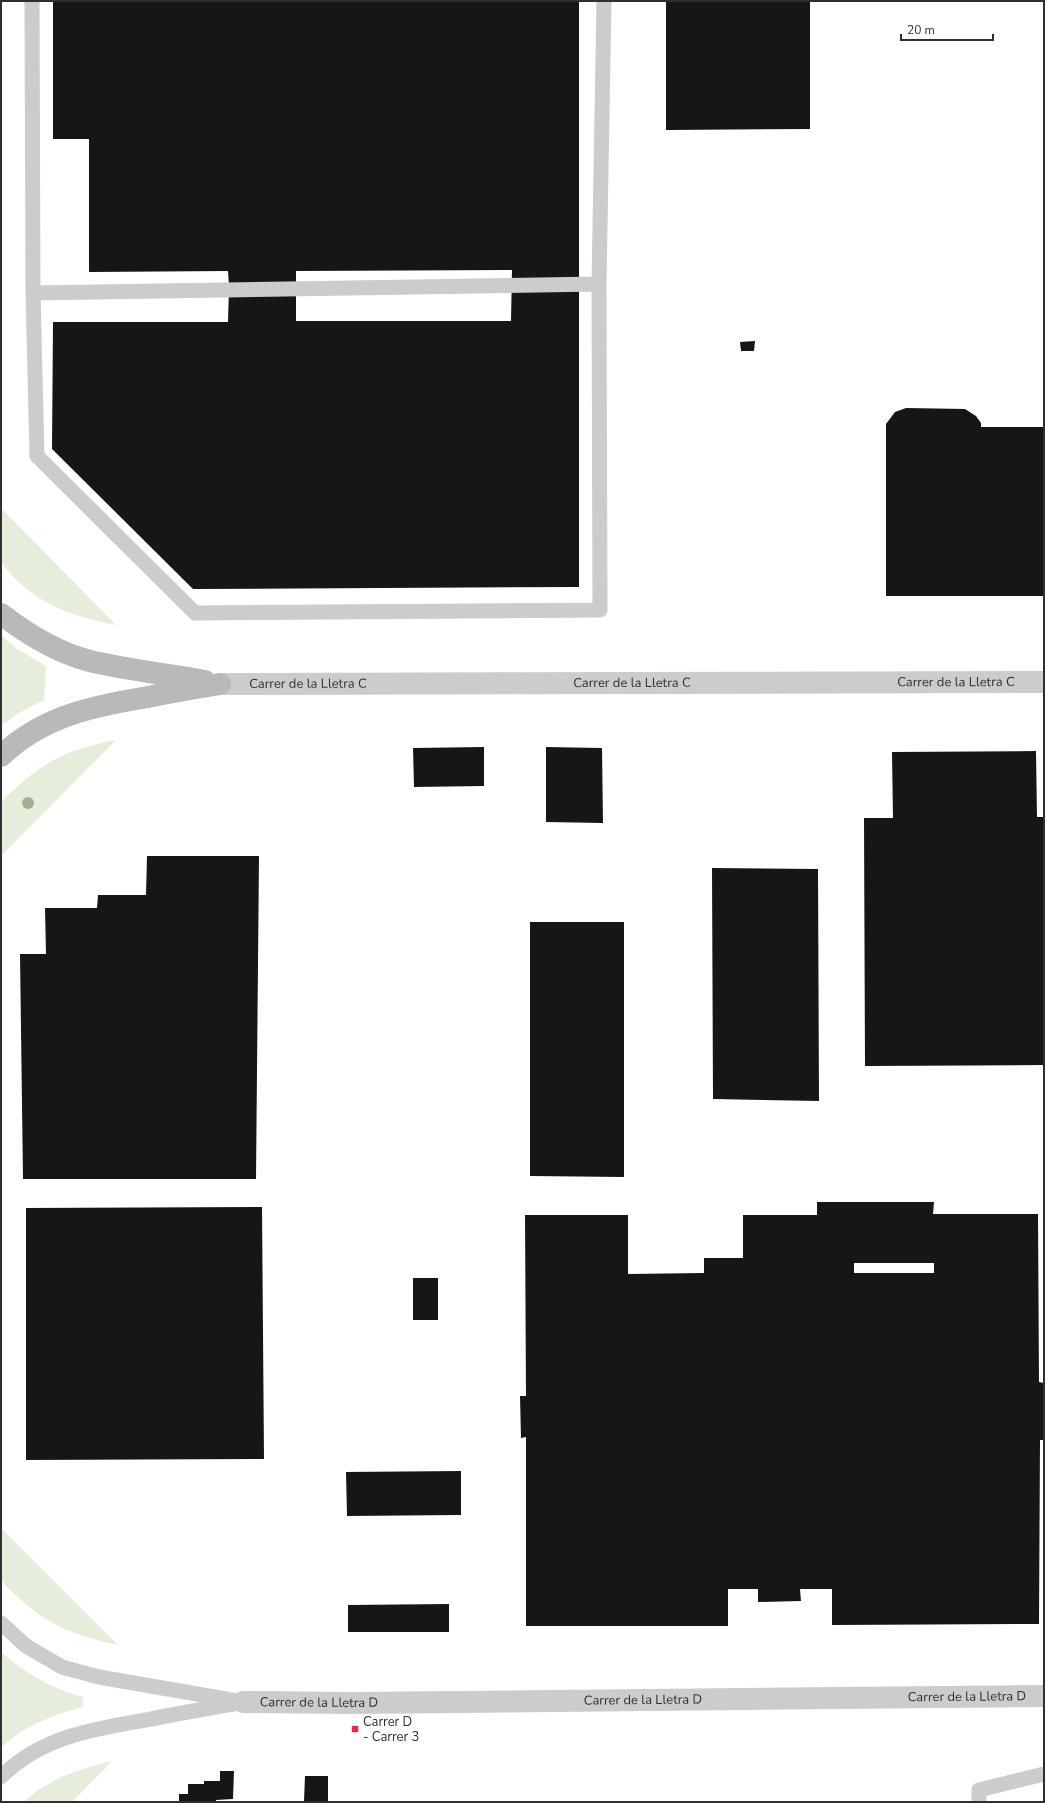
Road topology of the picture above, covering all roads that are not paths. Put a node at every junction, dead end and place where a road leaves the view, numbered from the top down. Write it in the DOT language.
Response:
graph roads {
  1 [pos="32,1"];
  2 [pos="604,1"];
  3 [pos="599,284"];
  4 [pos="32,293"];
  5 [pos="1,614"];
  6 [pos="1044,682"];
  7 [pos="220,684"];
  8 [pos="1,756"];
  9 [pos="1,1623"];
  10 [pos="1044,1696"];
  11 [pos="243,1702"];
  12 [pos="1044,1774"];
  13 [pos="1,1777"];
  14 [pos="979,1802"];
  1 -- 4 [label="lane"];
  2 -- 3 [label="lane"];
  3 -- 4 [label="lane"];
  3 -- 4 [label="lane"];
  5 -- 7 [label="main road"];
  6 -- 7 [label="street, Carrer de la Lletra C"];
  7 -- 8 [label="main road"];
  9 -- 11 [label="lane, Carrer de la Lletra D"];
  10 -- 11 [label="street, Carrer de la Lletra D"];
  11 -- 13 [label="lane, Carrer de la Lletra D"];
  12 -- 14 [label="lane"];
}
